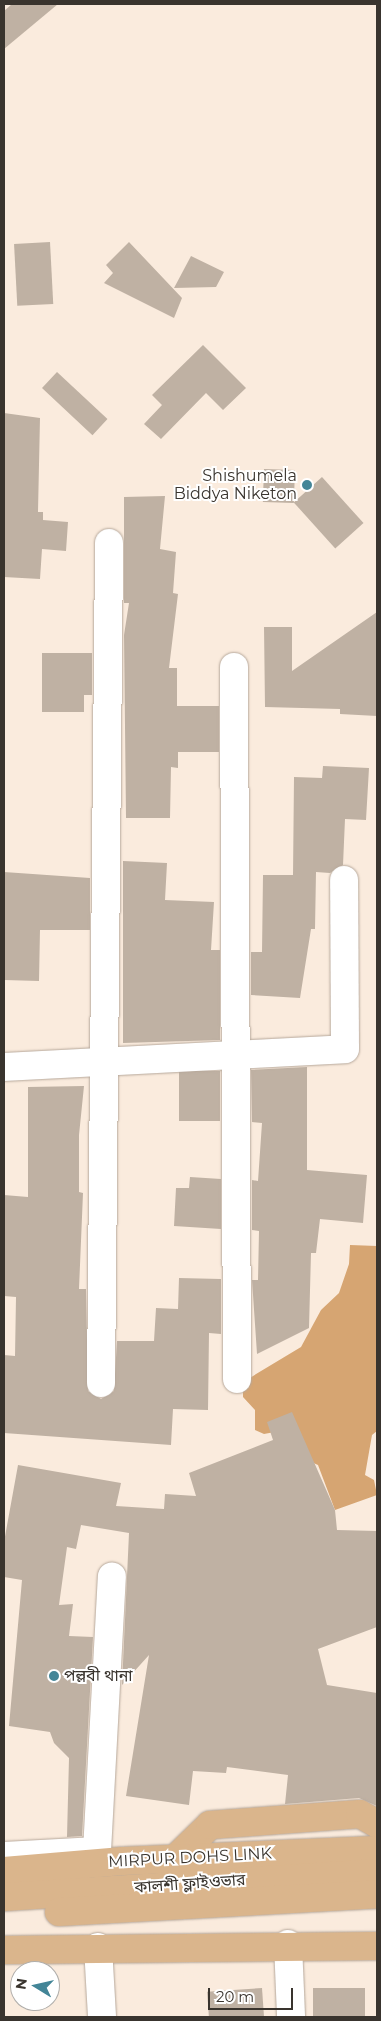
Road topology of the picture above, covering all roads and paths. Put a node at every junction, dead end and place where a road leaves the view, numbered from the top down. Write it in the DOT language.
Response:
graph roads {
  1 [pos="109,543"];
  2 [pos="234,667"];
  3 [pos="344,880"];
  4 [pos="236,1056"];
  5 [pos="101,1060"];
  6 [pos="4,1067"];
  7 [pos="237,1379"];
  8 [pos="101,1383"];
  9 [pos="112,1576"];
  10 [pos="377,1824"];
  11 [pos="377,1850"];
  12 [pos="4,1856"];
  13 [pos="176,1858"];
  14 [pos="4,1871"];
  15 [pos="377,1873"];
  16 [pos="377,1894"];
  17 [pos="4,1897"];
  18 [pos="4,1915"];
  19 [pos="288,1944"];
  20 [pos="98,1946"];
  21 [pos="377,1946"];
  22 [pos="4,1950"];
  23 [pos="102,2017"];
  24 [pos="291,2017"];
  1 -- 5 [label="street"];
  2 -- 4 [label="street"];
  3 -- 4 [label="street"];
  4 -- 5 [label="street"];
  4 -- 7 [label="street"];
  5 -- 6 [label="street"];
  5 -- 8 [label="street"];
  9 -- 12 [label="street"];
  10 -- 13 [label="main road"];
  11 -- 13 [label="main road, MIRPUR DOHS LINK"];
  13 -- 14 [label="main road, MIRPUR DOHS LINK"];
  15 -- 17 [label="main road, কালশী ফ্লাইওভার"];
  16 -- 18 [label="main road"];
  19 -- 20 [label="main road"];
  19 -- 21 [label="main road"];
  19 -- 24 [label="street"];
  20 -- 22 [label="main road"];
  20 -- 23 [label="street"];
}
